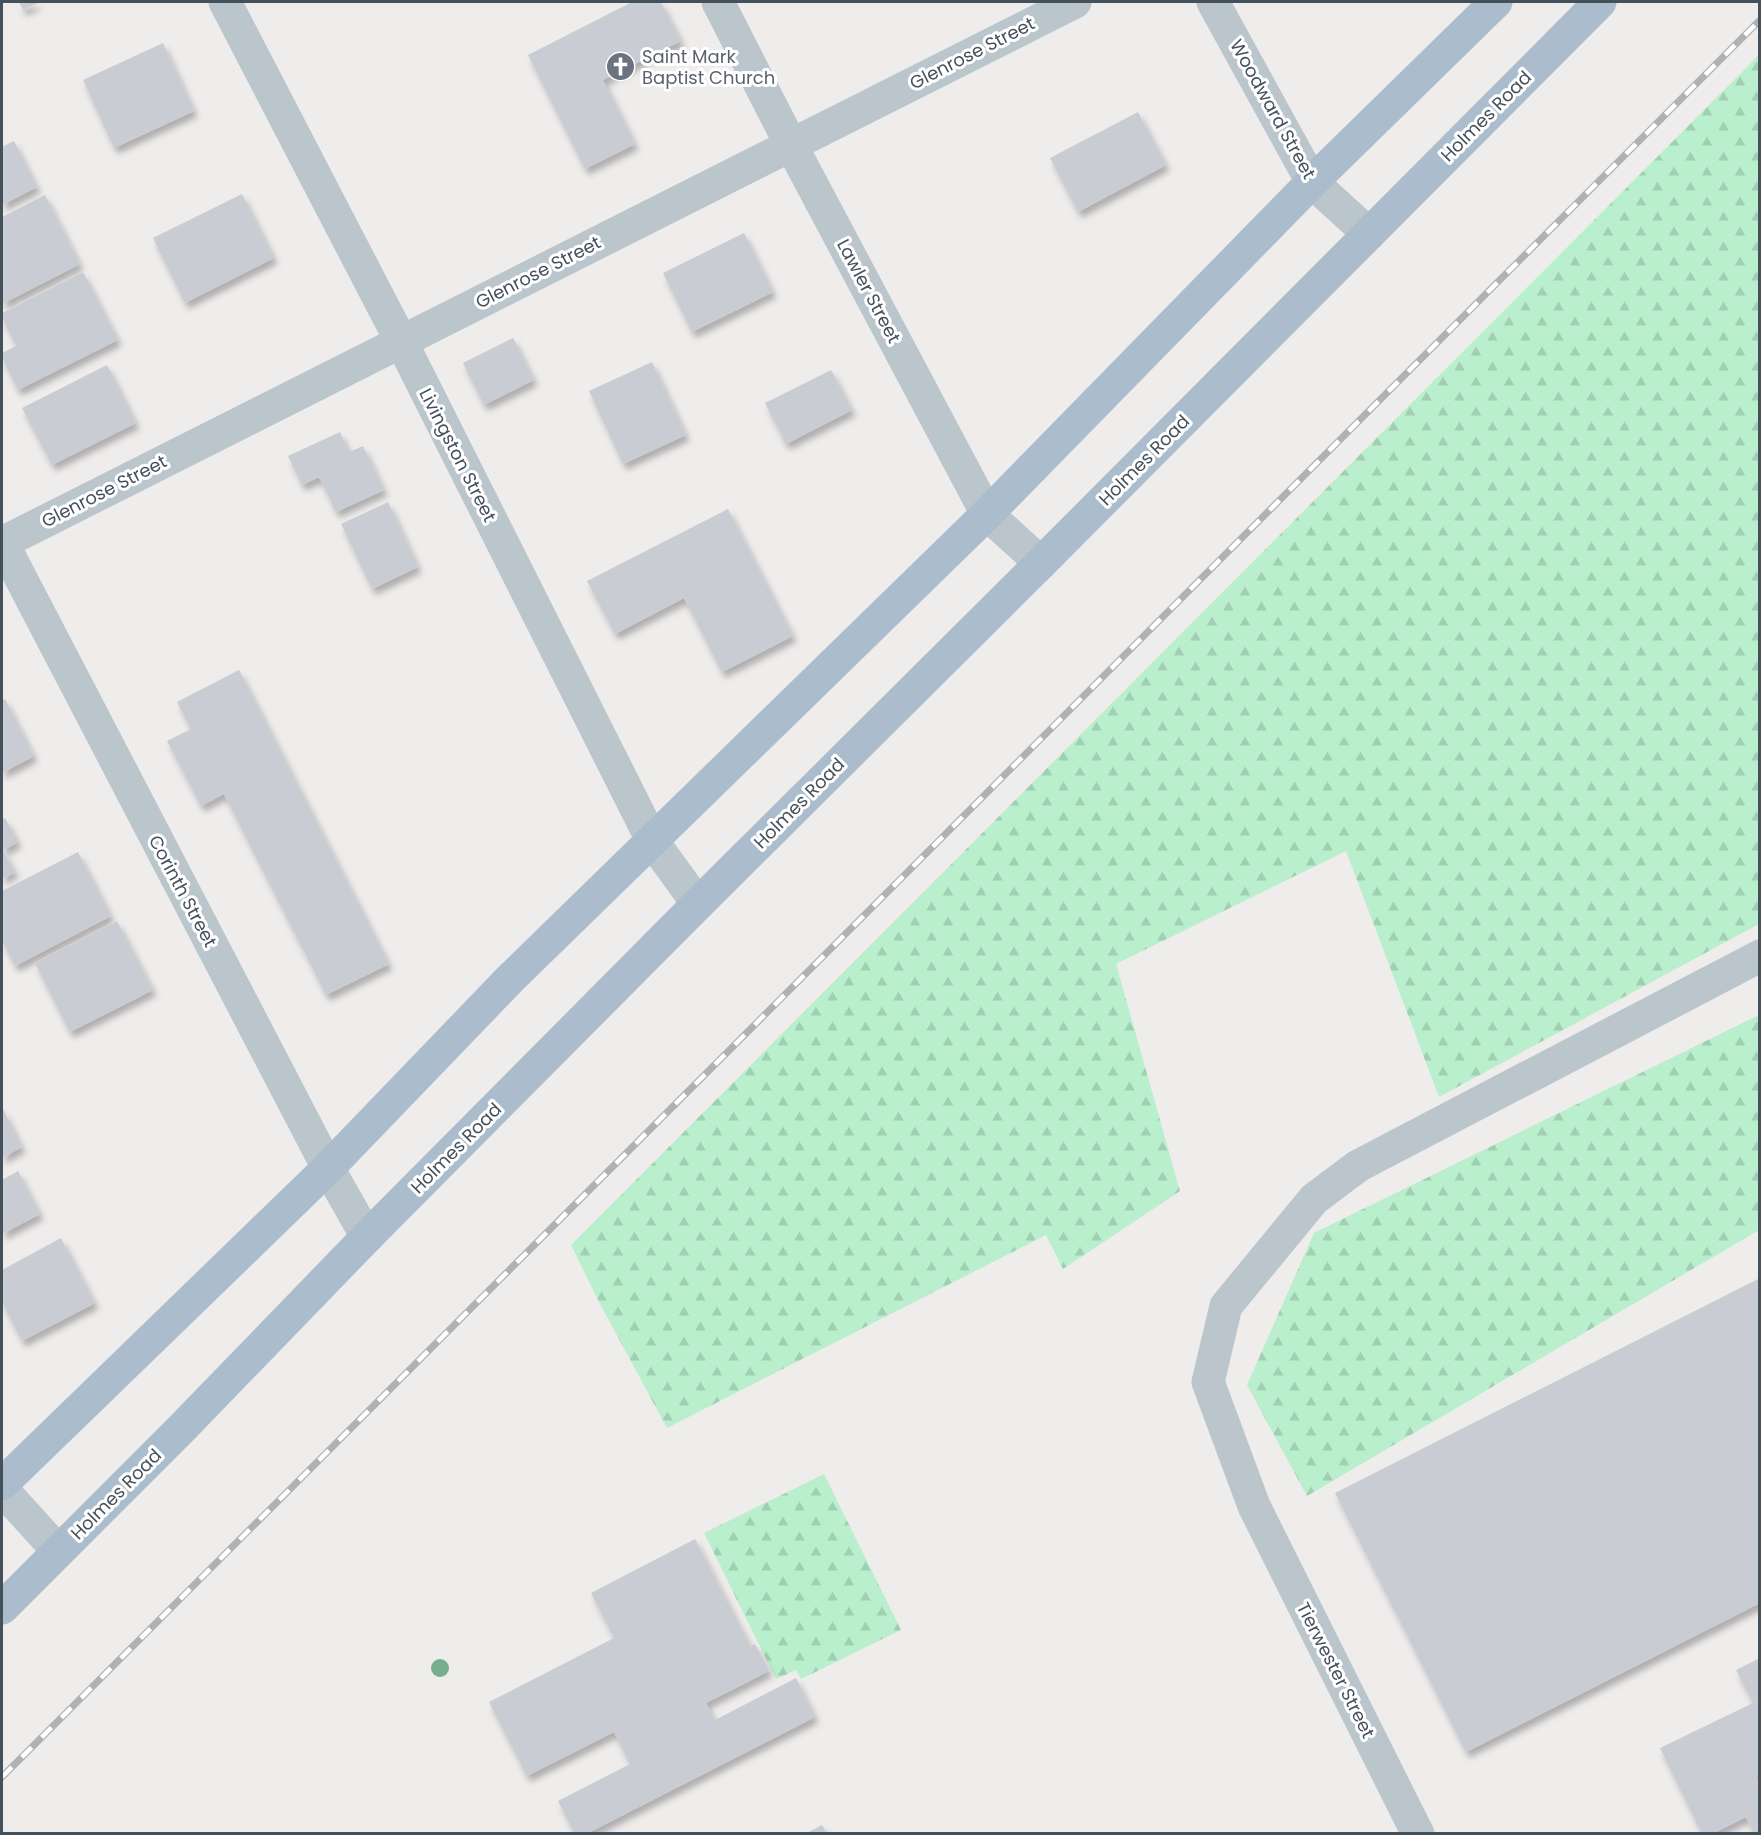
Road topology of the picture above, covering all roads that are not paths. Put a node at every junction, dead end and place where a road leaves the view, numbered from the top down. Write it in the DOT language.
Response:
graph roads {
  1 [pos="225,2"];
  2 [pos="718,2"];
  3 [pos="1075,2"];
  4 [pos="1213,2"];
  5 [pos="1496,2"];
  6 [pos="1600,2"];
  7 [pos="791,144"];
  8 [pos="1312,182"];
  9 [pos="1369,234"];
  10 [pos="401,341"];
  11 [pos="987,513"];
  12 [pos="2,542"];
  13 [pos="1041,563"];
  14 [pos="653,842"];
  15 [pos="698,904"];
  16 [pos="1760,956"];
  17 [pos="328,1168"];
  18 [pos="368,1237"];
  19 [pos="2,1484"];
  20 [pos="2,1489"];
  21 [pos="58,1551"];
  22 [pos="2,1608"];
  23 [pos="1418,1833"];
  1 -- 10 [label="street, Livingston Street"];
  2 -- 7 [label="street, Lawler Street"];
  3 -- 7 [label="street, Glenrose Street"];
  4 -- 8 [label="street, Woodward Street"];
  5 -- 8 [label="main road"];
  6 -- 9 [label="main road, Holmes Road"];
  7 -- 10 [label="street, Glenrose Street"];
  7 -- 11 [label="street, Lawler Street"];
  8 -- 9 [label="street, Woodward Street"];
  8 -- 11 [label="main road"];
  9 -- 13 [label="main road, Holmes Road"];
  10 -- 12 [label="street, Glenrose Street"];
  10 -- 14 [label="street, Livingston Street"];
  11 -- 13 [label="street, Lawler Street"];
  11 -- 14 [label="main road"];
  12 -- 17 [label="street, Corinth Street"];
  13 -- 15 [label="main road, Holmes Road"];
  14 -- 15 [label="street, Livingston Street"];
  14 -- 17 [label="main road"];
  15 -- 18 [label="main road, Holmes Road"];
  16 -- 23 [label="street, Tierwester Street"];
  17 -- 18 [label="street, Corinth Street"];
  17 -- 19 [label="main road"];
  18 -- 21 [label="main road, Holmes Road"];
  20 -- 21 [label="street"];
  21 -- 22 [label="main road, Holmes Road"];
}
